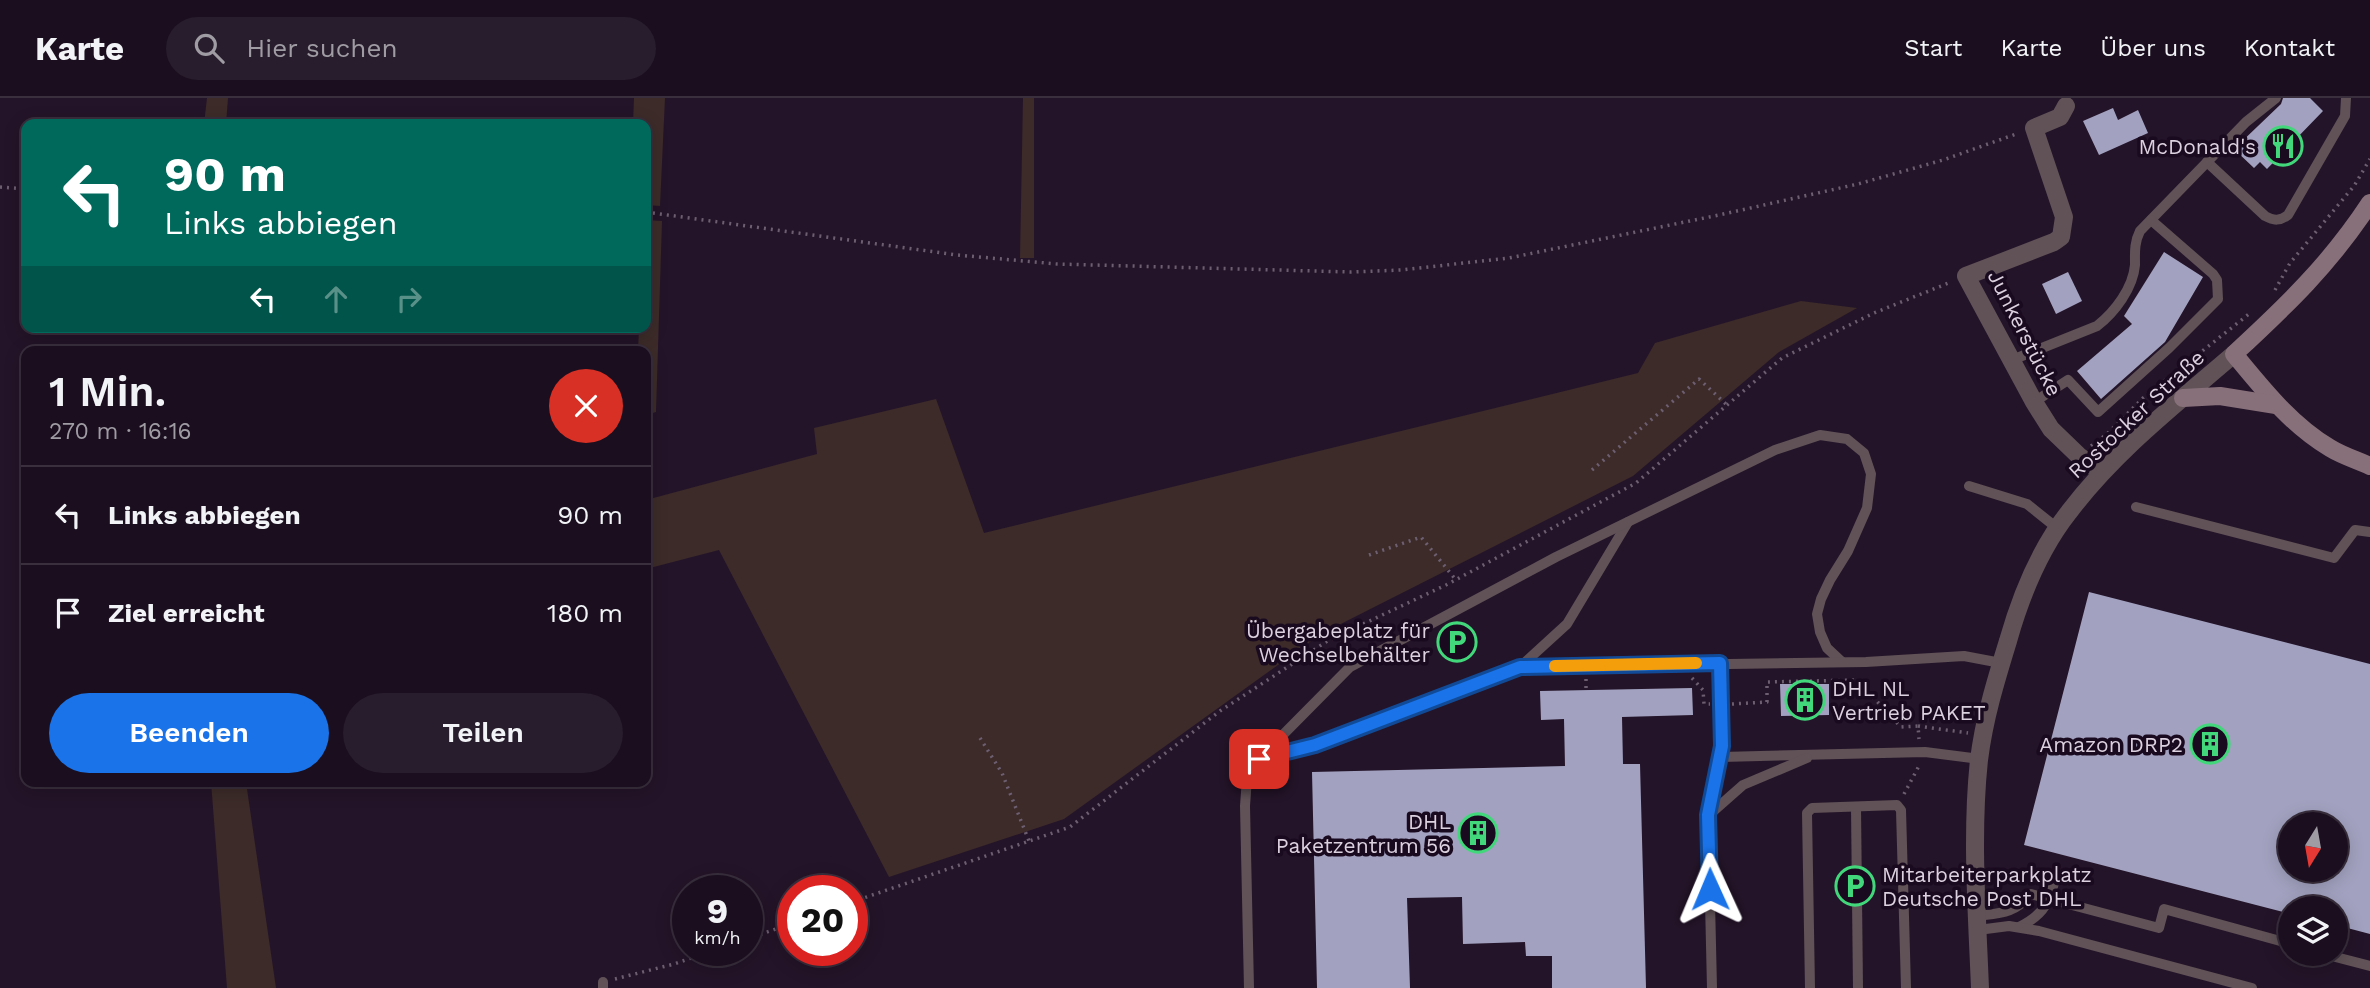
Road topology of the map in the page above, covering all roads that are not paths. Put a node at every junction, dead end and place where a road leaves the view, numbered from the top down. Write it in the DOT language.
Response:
graph roads {
  1 [pos="2276,98"];
  2 [pos="2346,98"];
  3 [pos="2066,106"];
  4 [pos="2207,162"];
  5 [pos="2370,203"];
  6 [pos="2151,220"];
  7 [pos="2234,354"];
  8 [pos="2012,360"];
  9 [pos="2183,398"];
  10 [pos="2034,402"];
  11 [pos="2276,405"];
  12 [pos="2370,466"];
  13 [pos="2101,472"];
  14 [pos="1969,485"];
  15 [pos="2136,507"];
  16 [pos="1628,522"];
  17 [pos="2057,527"];
  18 [pos="2370,532"];
  19 [pos="1842,662"];
  20 [pos="1720,663"];
  21 [pos="2001,663"];
  22 [pos="1520,667"];
  23 [pos="1814,755"];
  24 [pos="1721,757"];
  25 [pos="1259,759"];
  26 [pos="1979,759"];
  27 [pos="1856,807"];
  28 [pos="1708,815"];
  29 [pos="2057,872"];
  30 [pos="2050,899"];
  31 [pos="1978,923"];
  32 [pos="2018,928"];
  33 [pos="2278,940"];
  34 [pos="2348,961"];
  35 [pos="2370,967"];
  36 [pos="1249,988"];
  37 [pos="1712,988"];
  38 [pos="1810,988"];
  39 [pos="1858,988"];
  40 [pos="1906,988"];
  41 [pos="1980,988"];
  42 [pos="2252,988"];
  1 -- 4 [label="lane"];
  2 -- 4 [label="lane"];
  3 -- 8 [label="street, Junkerstücke"];
  4 -- 6 [label="lane"];
  5 -- 7 [label="street, Rostocker Straße"];
  6 -- 8 [label="lane"];
  6 -- 10 [label="lane"];
  7 -- 9 [label="street, Rostocker Straße"];
  7 -- 11 [label="street"];
  8 -- 10 [label="street, Junkerstücke"];
  9 -- 11 [label="street"];
  9 -- 13 [label="street, Rostocker Straße"];
  10 -- 13 [label="street, Junkerstücke"];
  11 -- 12 [label="street"];
  13 -- 17 [label="street, Rostocker Straße"];
  14 -- 17 [label="lane"];
  15 -- 18 [label="lane"];
  16 -- 19 [label="lane"];
  16 -- 22 [label="lane"];
  16 -- 25 [label="lane"];
  17 -- 21 [label="street, Rostocker Straße"];
  19 -- 20 [label="lane"];
  19 -- 21 [label="lane"];
  20 -- 22 [label="lane"];
  20 -- 24 [label="lane"];
  21 -- 26 [label="street, Rostocker Straße"];
  22 -- 25 [label="lane"];
  23 -- 24 [label="lane"];
  23 -- 26 [label="lane"];
  23 -- 28 [label="lane"];
  24 -- 28 [label="lane"];
  25 -- 36 [label="lane"];
  26 -- 31 [label="street, Rostocker Straße"];
  27 -- 38 [label="lane"];
  27 -- 39 [label="lane"];
  27 -- 40 [label="lane"];
  28 -- 37 [label="lane"];
  29 -- 30 [label="lane"];
  30 -- 31 [label="lane"];
  30 -- 32 [label="lane"];
  30 -- 33 [label="lane"];
  31 -- 32 [label="lane"];
  31 -- 41 [label="street, Rostocker Straße"];
  32 -- 42 [label="lane"];
  34 -- 35 [label="lane"];
}
